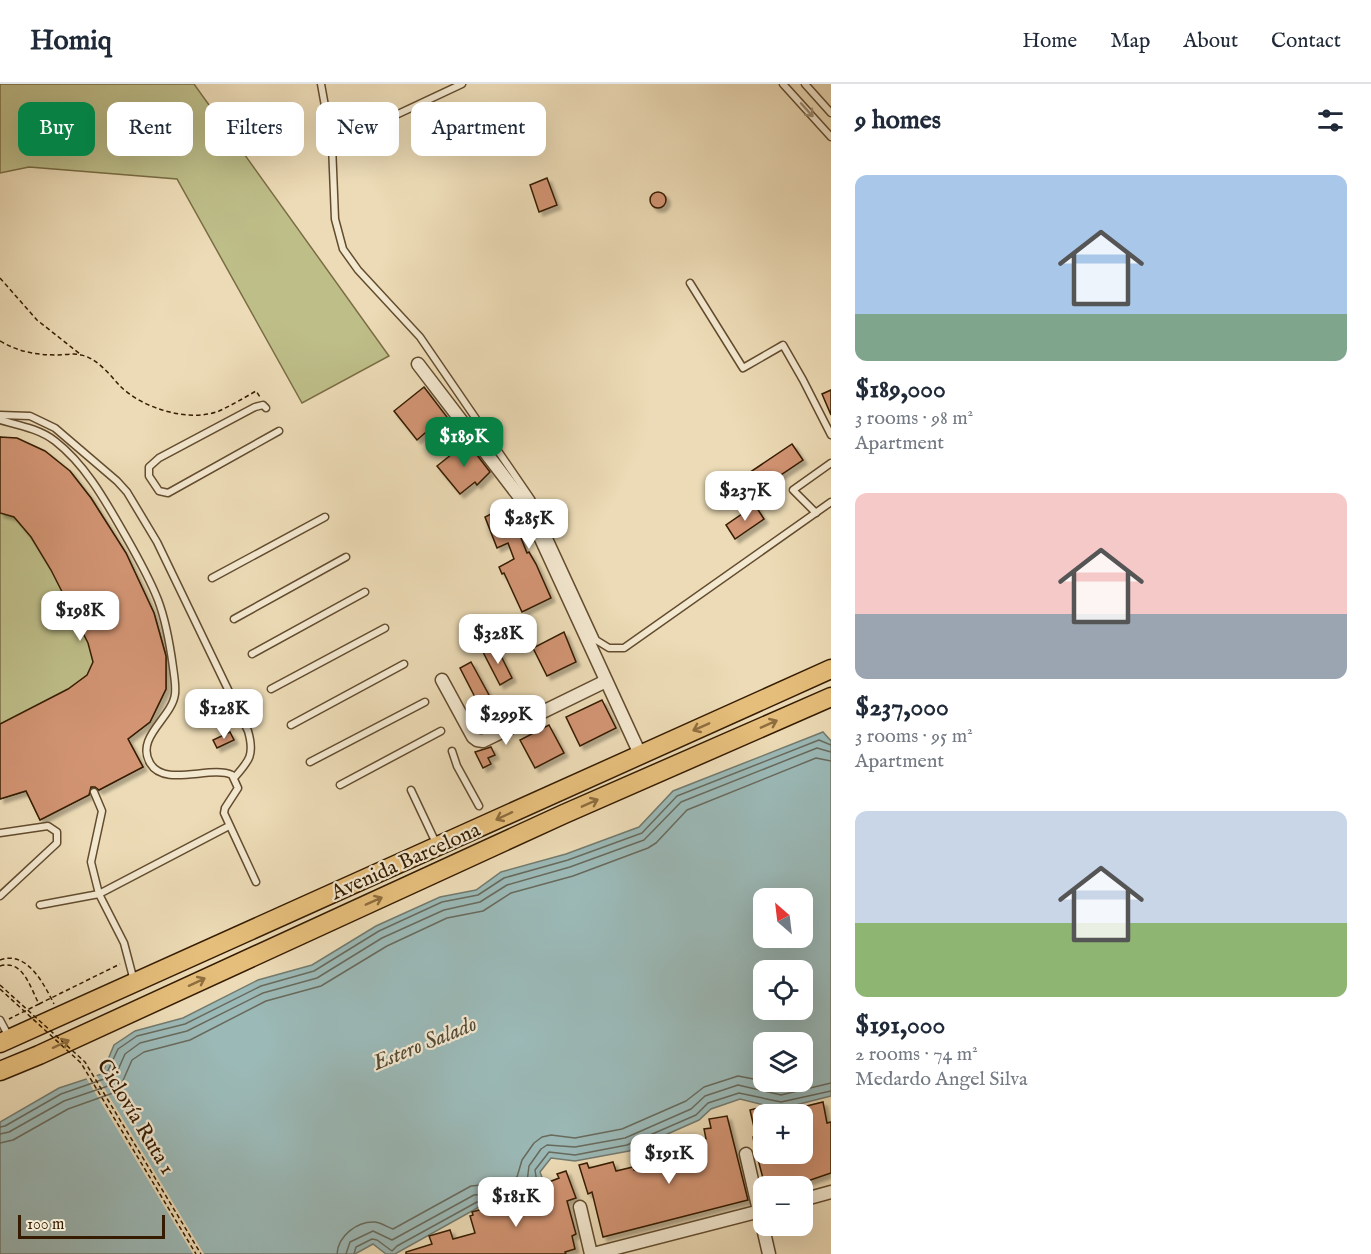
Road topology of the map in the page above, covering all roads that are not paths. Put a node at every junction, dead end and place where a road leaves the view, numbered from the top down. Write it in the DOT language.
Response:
graph roads {
  1 [pos="321,84"];
  2 [pos="462,84"];
  3 [pos="783,84"];
  4 [pos="805,84"];
  5 [pos="324,102"];
  6 [pos="399,113"];
  7 [pos="831,113"];
  8 [pos="831,137"];
  9 [pos="332,156"];
  10 [pos="690,283"];
  11 [pos="418,364"];
  12 [pos="266,408"];
  13 [pos="0,415"];
  14 [pos="0,420"];
  15 [pos="279,431"];
  16 [pos="831,435"];
  17 [pos="831,463"];
  18 [pos="831,502"];
  19 [pos="816,513"];
  20 [pos="325,517"];
  21 [pos="346,557"];
  22 [pos="212,578"];
  23 [pos="365,592"];
  24 [pos="234,619"];
  25 [pos="385,628"];
  26 [pos="252,654"];
  27 [pos="404,664"];
  28 [pos="831,669"];
  29 [pos="442,680"];
  30 [pos="606,681"];
  31 [pos="271,689"];
  32 [pos="831,696"];
  33 [pos="425,702"];
  34 [pos="291,725"];
  35 [pos="441,731"];
  36 [pos="452,751"];
  37 [pos="640,754"];
  38 [pos="310,762"];
  39 [pos="234,778"];
  40 [pos="340,785"];
  41 [pos="411,790"];
  42 [pos="557,791"];
  43 [pos="94,792"];
  44 [pos="530,804"];
  45 [pos="479,806"];
  46 [pos="564,814"];
  47 [pos="229,826"];
  48 [pos="538,827"];
  49 [pos="0,833"];
  50 [pos="438,846"];
  51 [pos="256,882"];
  52 [pos="99,894"];
  53 [pos="0,897"];
  54 [pos="40,905"];
  55 [pos="291,912"];
  56 [pos="272,920"];
  57 [pos="301,934"];
  58 [pos="280,943"];
  59 [pos="157,972"];
  60 [pos="134,982"];
  61 [pos="164,997"];
  62 [pos="144,1007"];
  63 [pos="1,1021"];
  64 [pos="29,1030"];
  65 [pos="3,1042"];
  66 [pos="39,1055"];
  67 [pos="4,1069"];
  68 [pos="746,1154"];
  69 [pos="753,1181"];
  70 [pos="831,1192"];
  71 [pos="813,1197"];
  72 [pos="580,1207"];
  73 [pos="753,1213"];
  74 [pos="766,1236"];
  75 [pos="592,1254"];
  76 [pos="769,1254"];
  1 -- 5 [label="lane"];
  2 -- 6 [label="lane"];
  3 -- 8 [label="lane, one-way"];
  4 -- 7 [label="lane"];
  9 -- 19 [label="lane"];
  10 -- 16 [label="lane"];
  11 -- 30 [label="street"];
  12 -- 15 [label="lane"];
  13 -- 39 [label="lane"];
  14 -- 39 [label="lane"];
  17 -- 19 [label="lane"];
  18 -- 19 [label="lane"];
  20 -- 22 [label="lane"];
  21 -- 24 [label="lane"];
  23 -- 26 [label="lane"];
  25 -- 31 [label="lane"];
  27 -- 34 [label="lane"];
  28 -- 37 [label="main road, Avenida Barcelona, one-way"];
  29 -- 30 [label="street"];
  30 -- 37 [label="street"];
  46 -- 32 [label="main road, Avenida Barcelona, one-way"];
  33 -- 38 [label="lane"];
  35 -- 40 [label="lane"];
  36 -- 45 [label="lane"];
  37 -- 42 [label="main road, Avenida Barcelona"];
  39 -- 47 [label="lane"];
  41 -- 50 [label="lane"];
  42 -- 44 [label="main road, Avenida Barcelona"];
  42 -- 46 [label="main road"];
  43 -- 52 [label="lane"];
  44 -- 48 [label="main road"];
  44 -- 50 [label="main road, Avenida Barcelona, one-way"];
  46 -- 48 [label="main road, Avenida Barcelona"];
  47 -- 51 [label="lane"];
  47 -- 52 [label="lane"];
  57 -- 48 [label="main road, Avenida Barcelona, one-way"];
  49 -- 53 [label="lane"];
  50 -- 55 [label="main road, Avenida Barcelona"];
  52 -- 54 [label="lane"];
  52 -- 60 [label="lane"];
  55 -- 56 [label="main road, Avenida Barcelona"];
  55 -- 57 [label="main road"];
  56 -- 58 [label="main road"];
  56 -- 59 [label="main road, Avenida Barcelona"];
  57 -- 58 [label="main road, Avenida Barcelona"];
  61 -- 58 [label="main road, Avenida Barcelona, one-way"];
  59 -- 60 [label="main road, Avenida Barcelona"];
  59 -- 61 [label="main road"];
  60 -- 62 [label="main road"];
  60 -- 64 [label="main road, Avenida Barcelona"];
  61 -- 62 [label="main road, Avenida Barcelona"];
  66 -- 62 [label="main road, Avenida Barcelona, one-way"];
  63 -- 65 [label="lane"];
  64 -- 65 [label="main road, Avenida Barcelona"];
  64 -- 66 [label="main road"];
  65 -- 67 [label="main road"];
  66 -- 67 [label="main road, Avenida Barcelona"];
  68 -- 69 [label="street"];
  70 -- 71 [label="street"];
  72 -- 75 [label="street"];
  73 -- 75 [label="street"];
  74 -- 76 [label="street"];
}
